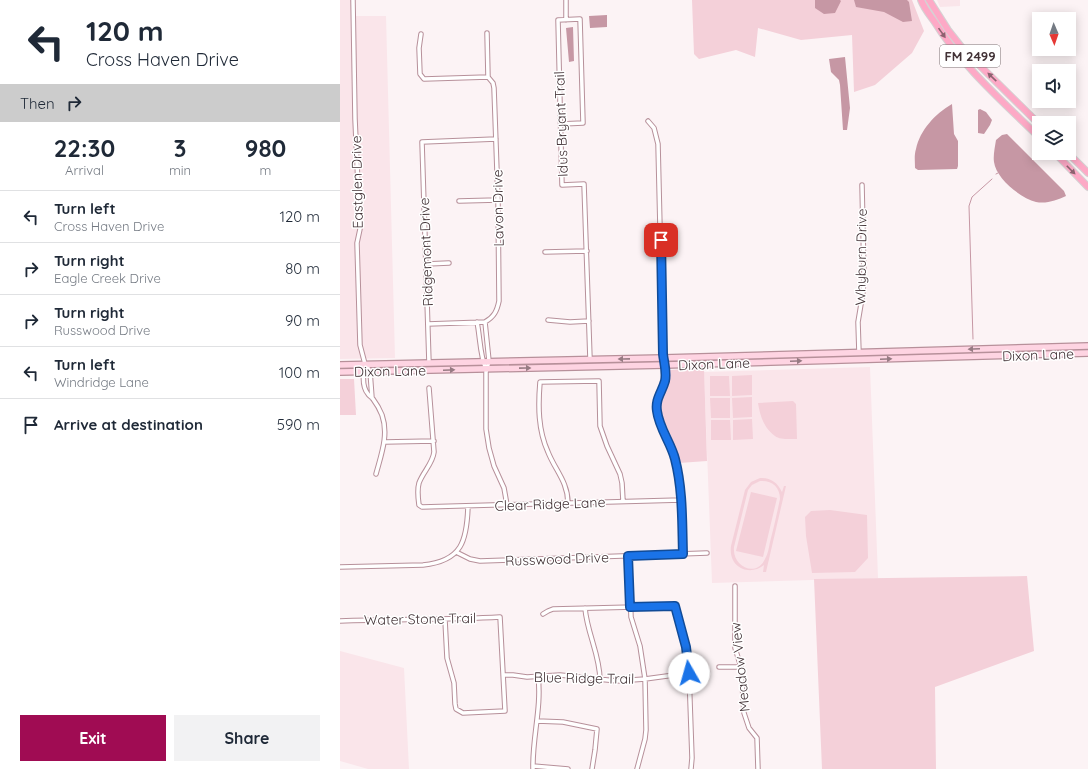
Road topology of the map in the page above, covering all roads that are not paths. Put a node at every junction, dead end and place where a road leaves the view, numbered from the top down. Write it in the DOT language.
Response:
graph roads {
  1 [pos="353,0"];
  2 [pos="566,0"];
  3 [pos="921,0"];
  4 [pos="929,0"];
  5 [pos="566,20"];
  6 [pos="487,33"];
  7 [pos="421,34"];
  8 [pos="488,78"];
  9 [pos="1020,104"];
  10 [pos="1013,111"];
  11 [pos="1032,117"];
  12 [pos="648,121"];
  13 [pos="561,124"];
  14 [pos="1032,130"];
  15 [pos="496,139"];
  16 [pos="1062,160"];
  17 [pos="1075,160"];
  18 [pos="1088,173"];
  19 [pos="862,184"];
  20 [pos="1088,187"];
  21 [pos="498,200"];
  22 [pos="459,201"];
  23 [pos="587,251"];
  24 [pos="544,252"];
  25 [pos="449,263"];
  26 [pos="426,264"];
  27 [pos="548,320"];
  28 [pos="589,321"];
  29 [pos="477,322"];
  30 [pos="485,322"];
  31 [pos="428,324"];
  32 [pos="1088,346"];
  33 [pos="1055,347"];
  34 [pos="929,351"];
  35 [pos="859,352"];
  36 [pos="1088,353"];
  37 [pos="1056,354"];
  38 [pos="929,357"];
  39 [pos="663,358"];
  40 [pos="590,360"];
  41 [pos="489,361"];
  42 [pos="482,362"];
  43 [pos="429,363"];
  44 [pos="365,364"];
  45 [pos="340,365"];
  46 [pos="665,365"];
  47 [pos="486,369"];
  48 [pos="367,371"];
  49 [pos="340,372"];
  50 [pos="429,388"];
  51 [pos="372,398"];
  52 [pos="434,441"];
  53 [pos="385,442"];
  54 [pos="376,474"];
  55 [pos="681,500"];
  56 [pos="623,501"];
  57 [pos="568,503"];
  58 [pos="507,505"];
  59 [pos="468,506"];
  60 [pos="456,552"];
  61 [pos="707,553"];
  62 [pos="683,554"];
  63 [pos="628,556"];
  64 [pos="340,567"];
  65 [pos="735,586"];
  66 [pos="630,607"];
  67 [pos="585,608"];
  68 [pos="543,614"];
  69 [pos="445,620"];
  70 [pos="340,621"];
  71 [pos="719,667"];
  72 [pos="741,667"];
  73 [pos="689,673"];
  74 [pos="503,675"];
  75 [pos="538,676"];
  76 [pos="645,679"];
  77 [pos="600,680"];
  78 [pos="537,721"];
  79 [pos="533,768"];
  80 [pos="568,769"];
  81 [pos="592,769"];
  82 [pos="637,769"];
  83 [pos="691,769"];
  84 [pos="758,769"];
  1 -- 44 [label="street, Eastglen Drive"];
  2 -- 5 [label="street"];
  3 -- 10 [label="main road, FM 2499, one-way"];
  9 -- 4 [label="main road, FM 2499, one-way"];
  5 -- 13 [label="street, Idus Bryant Trail"];
  5 -- 13 [label="street"];
  6 -- 8 [label="street, Lavon Drive"];
  7 -- 8 [label="street"];
  8 -- 15 [label="street, Lavon Drive"];
  9 -- 10 [label="main road"];
  9 -- 11 [label="main road, FM 2499"];
  10 -- 14 [label="main road, FM 2499"];
  12 -- 39 [label="street"];
  13 -- 23 [label="street, Idus Bryant Trail"];
  15 -- 21 [label="street, Lavon Drive"];
  15 -- 26 [label="street, Ridgemont Drive"];
  16 -- 20 [label="main road, one-way"];
  17 -- 18 [label="main road"];
  19 -- 35 [label="street, Whyburn Drive"];
  21 -- 22 [label="street"];
  21 -- 30 [label="street, Lavon Drive"];
  23 -- 24 [label="street"];
  23 -- 28 [label="street, Idus Bryant Trail"];
  25 -- 26 [label="street"];
  26 -- 31 [label="street, Ridgemont Drive"];
  27 -- 28 [label="street"];
  28 -- 40 [label="street, Idus Bryant Trail"];
  29 -- 30 [label="street"];
  29 -- 31 [label="street"];
  29 -- 42 [label="street"];
  30 -- 41 [label="street"];
  31 -- 43 [label="street, Ridgemont Drive"];
  32 -- 33 [label="main road, Dixon Lane"];
  33 -- 34 [label="main road, Dixon Lane, one-way"];
  33 -- 37 [label="main road"];
  34 -- 35 [label="main road, Dixon Lane"];
  34 -- 38 [label="main road"];
  35 -- 39 [label="main road, Dixon Lane"];
  36 -- 37 [label="main road, Dixon Lane"];
  37 -- 38 [label="main road, Dixon Lane"];
  46 -- 38 [label="main road, Dixon Lane, one-way"];
  39 -- 40 [label="main road, Dixon Lane, one-way"];
  39 -- 46 [label="street"];
  40 -- 41 [label="main road, Dixon Lane"];
  41 -- 42 [label="main road, Dixon Lane"];
  41 -- 47 [label="street"];
  42 -- 43 [label="main road, Dixon Lane"];
  42 -- 47 [label="street"];
  43 -- 44 [label="main road, Dixon Lane"];
  44 -- 45 [label="main road, Dixon Lane"];
  44 -- 48 [label="street, Eastglen Drive"];
  47 -- 46 [label="main road, Dixon Lane, one-way"];
  46 -- 55 [label="street"];
  48 -- 47 [label="main road, Dixon Lane, one-way"];
  47 -- 58 [label="street"];
  48 -- 49 [label="main road, Dixon Lane"];
  48 -- 51 [label="street, Eastglen Drive"];
  48 -- 51 [label="street, Eastglen Drive"];
  50 -- 52 [label="street"];
  51 -- 53 [label="street, Eastglen Drive"];
  52 -- 53 [label="street"];
  52 -- 59 [label="street, Clear Ridge Lane"];
  53 -- 54 [label="street, Eastglen Drive"];
  55 -- 56 [label="street, Clear Ridge Lane"];
  55 -- 62 [label="street"];
  56 -- 57 [label="street, Clear Ridge Lane"];
  56 -- 57 [label="street"];
  57 -- 58 [label="street, Clear Ridge Lane"];
  58 -- 59 [label="street, Clear Ridge Lane"];
  59 -- 60 [label="street"];
  60 -- 63 [label="street, Russwood Drive"];
  60 -- 64 [label="street"];
  61 -- 62 [label="street, Russwood Drive"];
  62 -- 63 [label="street, Russwood Drive"];
  63 -- 66 [label="street"];
  65 -- 72 [label="street, Meadow View"];
  66 -- 67 [label="street"];
  66 -- 73 [label="street"];
  66 -- 76 [label="street"];
  67 -- 68 [label="street"];
  67 -- 77 [label="street"];
  69 -- 70 [label="street, Water Stone Trail"];
  69 -- 74 [label="street, Water Stone Trail"];
  69 -- 74 [label="street"];
  71 -- 72 [label="street"];
  72 -- 84 [label="street, Meadow View"];
  73 -- 76 [label="street, Blue Ridge Trail"];
  73 -- 83 [label="street"];
  74 -- 75 [label="street, Blue Ridge Trail"];
  75 -- 77 [label="street, Blue Ridge Trail"];
  75 -- 78 [label="street"];
  76 -- 77 [label="street, Blue Ridge Trail"];
  76 -- 82 [label="street"];
  78 -- 79 [label="street"];
  78 -- 81 [label="street"];
  79 -- 80 [label="street"];
}
